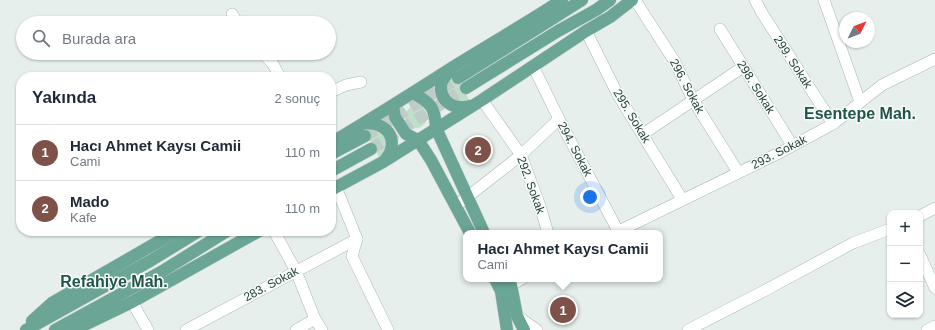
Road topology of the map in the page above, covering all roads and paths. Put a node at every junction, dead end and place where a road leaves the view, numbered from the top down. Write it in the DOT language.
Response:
graph roads {
  1 [pos="562,0"];
  2 [pos="582,0"];
  3 [pos="610,0"];
  4 [pos="634,0"];
  5 [pos="755,0"];
  6 [pos="824,0"];
  7 [pos="720,29"];
  8 [pos="586,31"];
  9 [pos="935,59"];
  10 [pos="269,60"];
  11 [pos="533,66"];
  12 [pos="743,67"];
  13 [pos="277,72"];
  14 [pos="455,73"];
  15 [pos="361,82"];
  16 [pos="466,88"];
  17 [pos="336,89"];
  18 [pos="413,93"];
  19 [pos="693,100"];
  20 [pos="860,102"];
  21 [pos="478,103"];
  22 [pos="393,106"];
  23 [pos="559,119"];
  24 [pos="365,123"];
  25 [pos="833,124"];
  26 [pos="436,128"];
  27 [pos="643,134"];
  28 [pos="365,136"];
  29 [pos="336,140"];
  30 [pos="418,140"];
  31 [pos="792,145"];
  32 [pos="371,149"];
  33 [pos="336,151"];
  34 [pos="521,155"];
  35 [pos="383,162"];
  36 [pos="336,168"];
  37 [pos="738,172"];
  38 [pos="336,186"];
  39 [pos="336,194"];
  40 [pos="468,196"];
  41 [pos="682,200"];
  42 [pos="456,206"];
  43 [pos="935,208"];
  44 [pos="923,214"];
  45 [pos="468,230"];
  46 [pos="483,230"];
  47 [pos="547,230"];
  48 [pos="616,230"];
  49 [pos="621,230"];
  50 [pos="887,230"];
  51 [pos="168,236"];
  52 [pos="191,236"];
  53 [pos="219,236"];
  54 [pos="249,236"];
  55 [pos="277,236"];
  56 [pos="357,239"];
  57 [pos="923,262"];
  58 [pos="296,271"];
  59 [pos="496,282"];
  60 [pos="509,282"];
  61 [pos="935,288"];
  62 [pos="132,302"];
  63 [pos="517,316"];
  64 [pos="315,319"];
  65 [pos="935,326"];
  66 [pos="523,329"];
  67 [pos="22,330"];
  68 [pos="26,330"];
  69 [pos="55,330"];
  70 [pos="74,330"];
  71 [pos="148,330"];
  72 [pos="186,330"];
  73 [pos="296,330"];
  74 [pos="322,330"];
  75 [pos="388,330"];
  76 [pos="507,330"];
  77 [pos="537,330"];
  78 [pos="688,330"];
  79 [pos="927,330"];
  1 -- 14 [label="main road"];
  2 -- 14 [label="main road"];
  3 -- 16 [label="main road"];
  4 -- 8 [label="main road"];
  4 -- 19 [label="street, 296. Sokak"];
  5 -- 25 [label="street, 299. Sokak"];
  6 -- 20 [label="street"];
  7 -- 12 [label="street, 298. Sokak"];
  8 -- 11 [label="main road"];
  8 -- 27 [label="street, 295. Sokak"];
  9 -- 20 [label="street, 293. Sokak"];
  10 -- 13 [label="street"];
  11 -- 21 [label="main road"];
  11 -- 23 [label="street, 294. Sokak"];
  12 -- 19 [label="street"];
  12 -- 31 [label="street, 298. Sokak"];
  14 -- 18 [label="main road"];
  14 -- 21 [label="main road"];
  15 -- 17 [label="street"];
  18 -- 22 [label="main road"];
  18 -- 26 [label="main road"];
  19 -- 27 [label="street"];
  19 -- 37 [label="street, 296. Sokak"];
  20 -- 25 [label="street, 293. Sokak"];
  21 -- 26 [label="main road"];
  21 -- 34 [label="street, 292. Sokak"];
  22 -- 24 [label="main road"];
  22 -- 30 [label="main road"];
  23 -- 34 [label="street"];
  23 -- 48 [label="street, 294. Sokak"];
  24 -- 29 [label="main road"];
  24 -- 35 [label="main road"];
  25 -- 31 [label="street, 293. Sokak"];
  26 -- 30 [label="main road"];
  26 -- 40 [label="main road"];
  27 -- 41 [label="street, 295. Sokak"];
  28 -- 33 [label="main road"];
  30 -- 35 [label="main road"];
  30 -- 42 [label="main road"];
  31 -- 37 [label="street, 293. Sokak"];
  32 -- 36 [label="main road"];
  34 -- 40 [label="street"];
  34 -- 47 [label="street, 292. Sokak"];
  35 -- 38 [label="main road"];
  37 -- 41 [label="street, 293. Sokak"];
  39 -- 56 [label="street"];
  40 -- 42 [label="street"];
  40 -- 46 [label="main road"];
  41 -- 49 [label="street, 293. Sokak"];
  42 -- 45 [label="main road"];
  43 -- 44 [label="street"];
  50 -- 78 [label="street"];
  51 -- 67 [label="main road"];
  52 -- 68 [label="main road"];
  53 -- 69 [label="main road"];
  54 -- 62 [label="main road"];
  55 -- 58 [label="street"];
  56 -- 58 [label="street, 283. Sokak"];
  56 -- 75 [label="street"];
  57 -- 61 [label="street"];
  58 -- 64 [label="street"];
  58 -- 72 [label="street, 283. Sokak"];
  59 -- 76 [label="main road"];
  60 -- 63 [label="main road"];
  62 -- 70 [label="main road"];
  62 -- 71 [label="street"];
  63 -- 66 [label="main road"];
  63 -- 77 [label="street"];
  64 -- 73 [label="street"];
  64 -- 74 [label="street"];
  65 -- 79 [label="street"];
}
